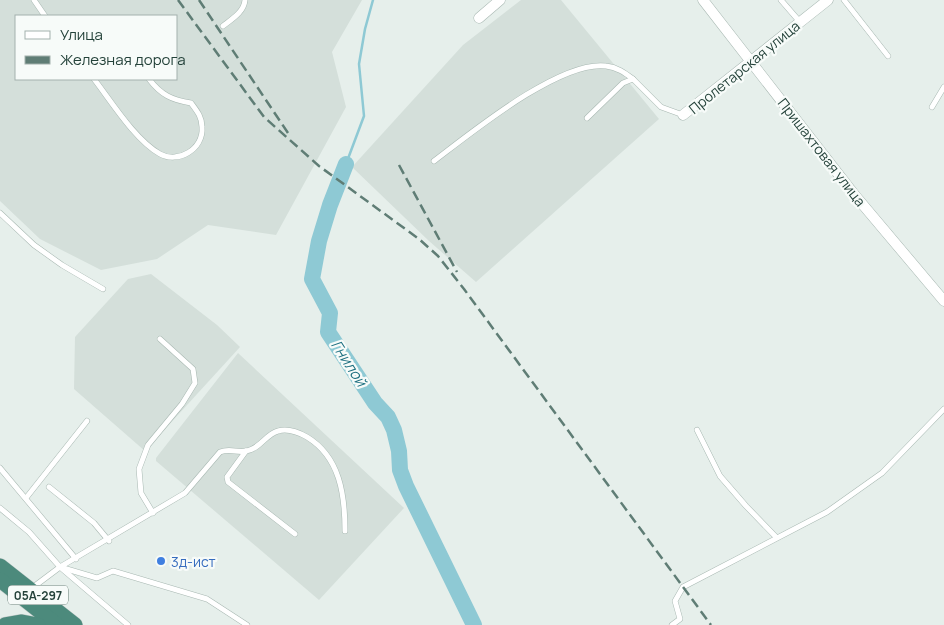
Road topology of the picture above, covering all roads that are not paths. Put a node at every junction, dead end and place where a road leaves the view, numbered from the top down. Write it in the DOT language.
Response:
graph roads {
  1 [pos="34,0"];
  2 [pos="246,0"];
  3 [pos="500,0"];
  4 [pos="703,0"];
  5 [pos="781,0"];
  6 [pos="828,0"];
  7 [pos="844,0"];
  8 [pos="44,15"];
  9 [pos="478,18"];
  10 [pos="800,22"];
  11 [pos="223,26"];
  12 [pos="888,56"];
  13 [pos="752,63"];
  14 [pos="633,79"];
  15 [pos="95,80"];
  16 [pos="150,80"];
  17 [pos="944,87"];
  18 [pos="932,107"];
  19 [pos="683,115"];
  20 [pos="587,118"];
  21 [pos="434,160"];
  22 [pos="0,213"];
  23 [pos="103,289"];
  24 [pos="944,301"];
  25 [pos="160,339"];
  26 [pos="944,409"];
  27 [pos="87,421"];
  28 [pos="697,430"];
  29 [pos="246,451"];
  30 [pos="0,468"];
  31 [pos="49,487"];
  32 [pos="26,498"];
  33 [pos="0,508"];
  34 [pos="153,513"];
  35 [pos="345,531"];
  36 [pos="295,534"];
  37 [pos="776,537"];
  38 [pos="109,541"];
  39 [pos="76,559"];
  40 [pos="0,566"];
  41 [pos="60,568"];
  42 [pos="0,580"];
  43 [pos="30,590"];
  44 [pos="680,619"];
  45 [pos="5,625"];
  46 [pos="38,625"];
  47 [pos="57,625"];
  48 [pos="75,625"];
  49 [pos="128,625"];
  50 [pos="247,625"];
  51 [pos="672,625"];
  52 [pos="684,625"];
  1 -- 8 [label="lane"];
  2 -- 11 [label="lane"];
  3 -- 9 [label="street"];
  4 -- 13 [label="street, Пришахтовая улица"];
  5 -- 10 [label="lane"];
  6 -- 10 [label="street, Пролетарская улица"];
  7 -- 12 [label="lane"];
  10 -- 13 [label="street, Пролетарская улица"];
  13 -- 19 [label="street, Пролетарская улица"];
  13 -- 24 [label="street, Пришахтовая улица"];
  14 -- 19 [label="lane"];
  14 -- 20 [label="lane"];
  14 -- 21 [label="lane"];
  15 -- 16 [label="lane"];
  17 -- 18 [label="lane"];
  22 -- 23 [label="lane"];
  25 -- 34 [label="lane"];
  26 -- 37 [label="lane"];
  27 -- 32 [label="lane"];
  28 -- 37 [label="lane"];
  29 -- 34 [label="lane"];
  29 -- 35 [label="lane"];
  29 -- 36 [label="lane"];
  30 -- 32 [label="lane"];
  31 -- 38 [label="lane"];
  32 -- 39 [label="lane"];
  33 -- 41 [label="lane"];
  34 -- 38 [label="lane"];
  37 -- 44 [label="lane"];
  38 -- 39 [label="lane"];
  39 -- 41 [label="lane"];
  40 -- 43 [label="highway, 05А-297"];
  41 -- 43 [label="lane"];
  41 -- 49 [label="lane"];
  41 -- 50 [label="lane"];
  42 -- 47 [label="highway, 05А-297"];
  43 -- 48 [label="highway, 05А-297"];
  44 -- 51 [label="lane"];
  44 -- 52 [label="lane"];
  45 -- 46 [label="highway"];
}
